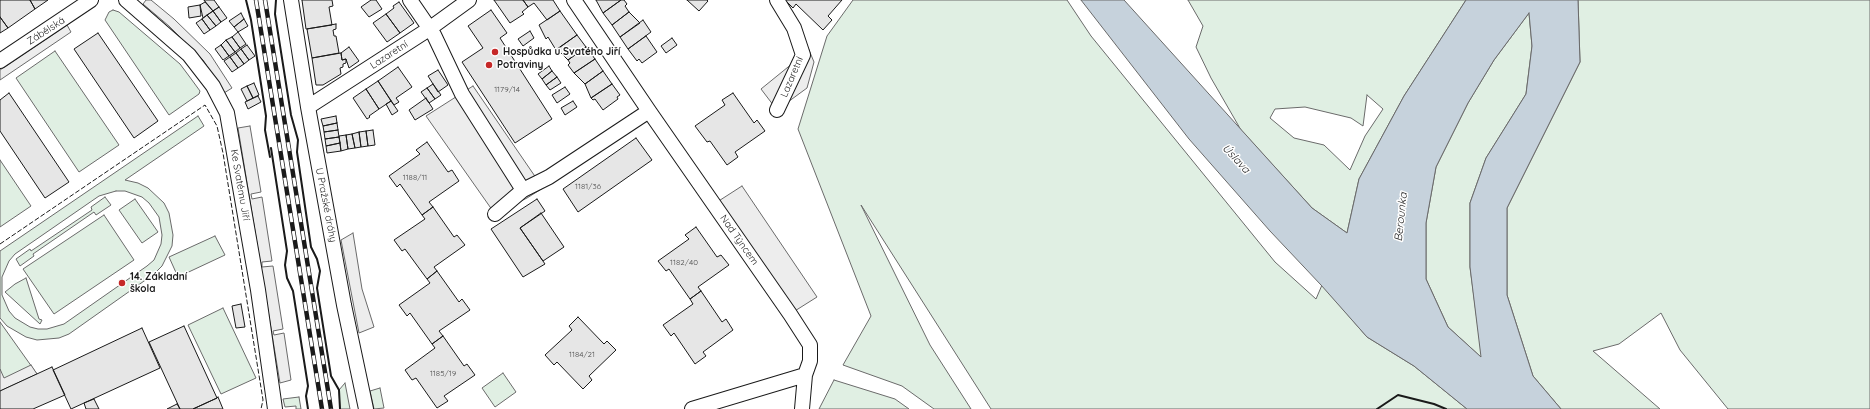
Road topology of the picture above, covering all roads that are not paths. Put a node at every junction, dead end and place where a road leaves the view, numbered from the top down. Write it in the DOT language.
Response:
graph roads {
  1 [pos="91,0"];
  2 [pos="126,0"];
  3 [pos="291,0"];
  4 [pos="410,0"];
  5 [pos="469,0"];
  6 [pos="574,0"];
  7 [pos="777,0"];
  8 [pos="430,29"];
  9 [pos="0,61"];
  10 [pos="308,107"];
  11 [pos="778,110"];
  12 [pos="649,111"];
  13 [pos="523,190"];
  14 [pos="495,214"];
  15 [pos="805,375"];
  16 [pos="275,409"];
  17 [pos="366,409"];
  18 [pos="692,409"];
  19 [pos="802,409"];
  1 -- 9 [label="street, Zábělská"];
  2 -- 16 [label="street, Ke Svatému Jiří"];
  3 -- 10 [label="street, U Pražské dráhy"];
  4 -- 8 [label="street"];
  5 -- 8 [label="street, Lazaretní"];
  6 -- 12 [label="street, Nad Týncem"];
  7 -- 11 [label="street, Lazaretní"];
  8 -- 10 [label="street, Lazaretní"];
  8 -- 13 [label="street"];
  10 -- 17 [label="street, U Pražské dráhy"];
  12 -- 13 [label="street"];
  12 -- 15 [label="street, Nad Týncem"];
  13 -- 14 [label="street"];
  15 -- 18 [label="street"];
  15 -- 19 [label="street, Nad Týncem"];
}
